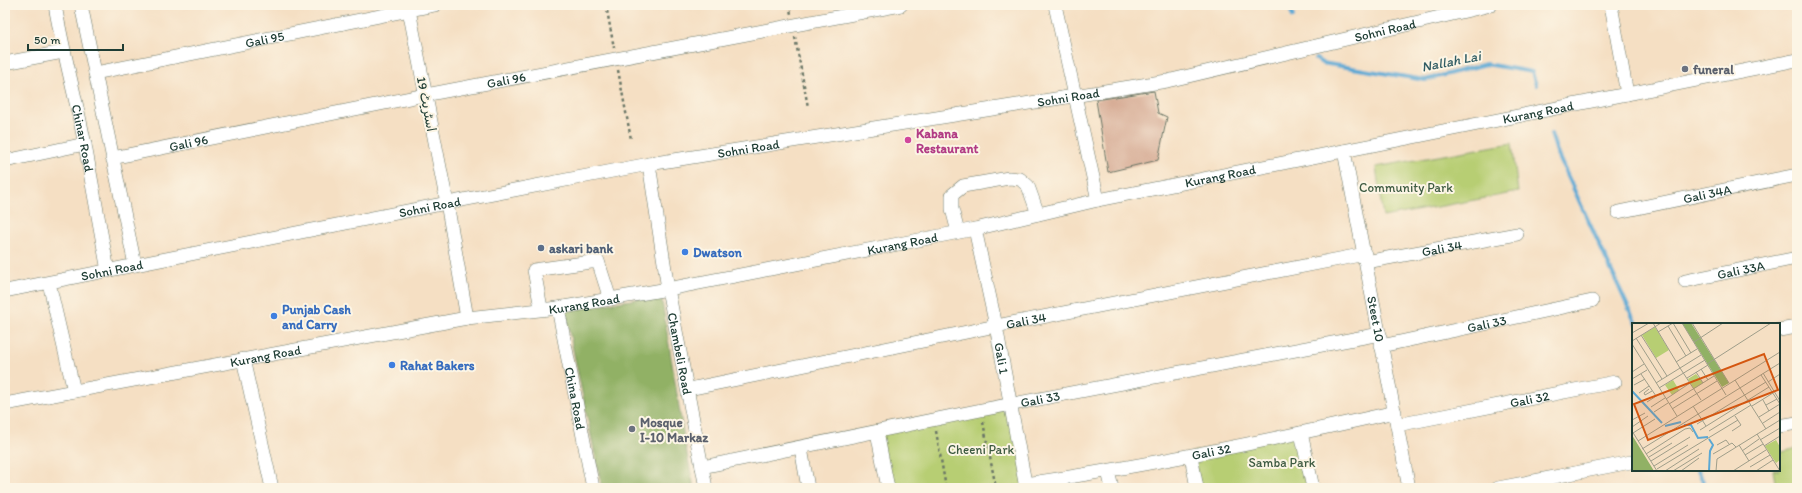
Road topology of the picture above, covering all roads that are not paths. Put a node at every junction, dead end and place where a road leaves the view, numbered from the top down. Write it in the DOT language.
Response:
graph roads {
  1 [pos="55,5"];
  2 [pos="81,5"];
  3 [pos="435,5"];
  4 [pos="901,5"];
  5 [pos="1055,5"];
  6 [pos="1491,5"];
  7 [pos="1611,5"];
  8 [pos="408,7"];
  9 [pos="63,52"];
  10 [pos="1797,60"];
  11 [pos="5,63"];
  12 [pos="94,73"];
  13 [pos="1628,94"];
  14 [pos="425,95"];
  15 [pos="1076,95"];
  16 [pos="85,144"];
  17 [pos="1344,151"];
  18 [pos="112,158"];
  19 [pos="5,161"];
  20 [pos="649,164"];
  21 [pos="1797,174"];
  22 [pos="1098,200"];
  23 [pos="447,203"];
  24 [pos="1618,212"];
  25 [pos="1038,214"];
  26 [pos="975,229"];
  27 [pos="958,232"];
  28 [pos="1517,234"];
  29 [pos="1365,258"];
  30 [pos="1797,258"];
  31 [pos="135,265"];
  32 [pos="108,271"];
  33 [pos="1684,281"];
  34 [pos="49,283"];
  35 [pos="668,289"];
  36 [pos="5,291"];
  37 [pos="610,299"];
  38 [pos="1592,301"];
  39 [pos="541,308"];
  40 [pos="558,308"];
  41 [pos="467,318"];
  42 [pos="996,326"];
  43 [pos="1797,327"];
  44 [pos="1780,330"];
  45 [pos="1380,340"];
  46 [pos="243,359"];
  47 [pos="1615,382"];
  48 [pos="688,389"];
  49 [pos="74,391"];
  50 [pos="5,404"];
  51 [pos="1011,405"];
  52 [pos="1395,412"];
  53 [pos="1797,423"];
  54 [pos="1397,425"];
  55 [pos="1780,426"];
  56 [pos="877,432"];
  57 [pos="1301,433"];
  58 [pos="801,448"];
  59 [pos="1191,456"];
  60 [pos="1631,462"];
  61 [pos="702,467"];
  62 [pos="1108,471"];
  63 [pos="1026,486"];
  64 [pos="272,488"];
  65 [pos="593,488"];
  66 [pos="706,488"];
  67 [pos="808,488"];
  68 [pos="888,488"];
  69 [pos="1112,488"];
  70 [pos="1197,488"];
  71 [pos="1313,488"];
  72 [pos="1409,488"];
  73 [pos="1502,488"];
  1 -- 9 [label="street, Chinar Road"];
  2 -- 12 [label="street, Chinar Road"];
  3 -- 8 [label="street, Gali 95"];
  4 -- 14 [label="street, Gali 96"];
  5 -- 15 [label="street"];
  6 -- 15 [label="street, Sohni Road"];
  7 -- 13 [label="street"];
  8 -- 12 [label="street, Gali 95"];
  8 -- 14 [label="street, اسٹریٹ 19"];
  9 -- 11 [label="street"];
  9 -- 16 [label="street, Chinar Road"];
  10 -- 13 [label="street, Kurang Road"];
  12 -- 18 [label="street, Chinar Road"];
  13 -- 17 [label="street, Kurang Road"];
  14 -- 18 [label="street, Gali 96"];
  14 -- 23 [label="street, اسٹریٹ 19"];
  15 -- 20 [label="street, Sohni Road"];
  15 -- 22 [label="street"];
  16 -- 19 [label="street"];
  16 -- 32 [label="street, Chinar Road"];
  17 -- 22 [label="street, Kurang Road"];
  17 -- 29 [label="street, Steet 10"];
  18 -- 31 [label="street, Chinar Road"];
  20 -- 23 [label="street, Sohni Road"];
  20 -- 35 [label="street, Chambeli Road"];
  21 -- 24 [label="street, Gali 34A"];
  22 -- 25 [label="street, Kurang Road"];
  23 -- 31 [label="street, Sohni Road"];
  23 -- 41 [label="street, اسٹریٹ 19"];
  25 -- 26 [label="street, Kurang Road"];
  25 -- 27 [label="street"];
  26 -- 27 [label="street, Kurang Road"];
  26 -- 42 [label="street, Gali 1"];
  27 -- 35 [label="street, Kurang Road"];
  28 -- 29 [label="street, Gali 34"];
  29 -- 42 [label="street, Gali 34"];
  29 -- 45 [label="street, Steet 10"];
  30 -- 33 [label="street, Gali 33A"];
  31 -- 32 [label="street, Sohni Road"];
  32 -- 34 [label="street, Sohni Road"];
  34 -- 36 [label="street, Sohni Road"];
  34 -- 49 [label="street"];
  35 -- 37 [label="street, Kurang Road"];
  35 -- 48 [label="street, Chambeli Road"];
  37 -- 39 [label="street"];
  37 -- 40 [label="street, Kurang Road"];
  38 -- 45 [label="street, Gali 33"];
  39 -- 40 [label="street, Kurang Road"];
  39 -- 41 [label="street, Kurang Road"];
  40 -- 65 [label="street, China Road"];
  41 -- 46 [label="street, Kurang Road"];
  42 -- 48 [label="street, Gali 34"];
  42 -- 51 [label="street, Gali 1"];
  43 -- 44 [label="street"];
  45 -- 51 [label="street, Gali 33"];
  45 -- 52 [label="street, Steet 10"];
  46 -- 49 [label="street, Kurang Road"];
  46 -- 64 [label="street"];
  47 -- 54 [label="street, Gali 32"];
  48 -- 61 [label="street, Chambeli Road"];
  49 -- 50 [label="street, Kurang Road"];
  51 -- 56 [label="street, Gali 33"];
  51 -- 63 [label="street, Gali 1"];
  52 -- 54 [label="street, Steet 10"];
  52 -- 57 [label="street, Gali 32"];
  53 -- 55 [label="street"];
  54 -- 72 [label="street, Steet 10"];
  56 -- 58 [label="street, Gali 33"];
  56 -- 68 [label="street"];
  57 -- 59 [label="street, Gali 32"];
  57 -- 71 [label="street"];
  58 -- 61 [label="street, Gali 33"];
  58 -- 67 [label="street"];
  59 -- 62 [label="street, Gali 32"];
  59 -- 70 [label="street"];
  60 -- 73 [label="street"];
  61 -- 66 [label="street, Chambeli Road"];
  62 -- 63 [label="street, Gali 32"];
  62 -- 69 [label="street"];
}
